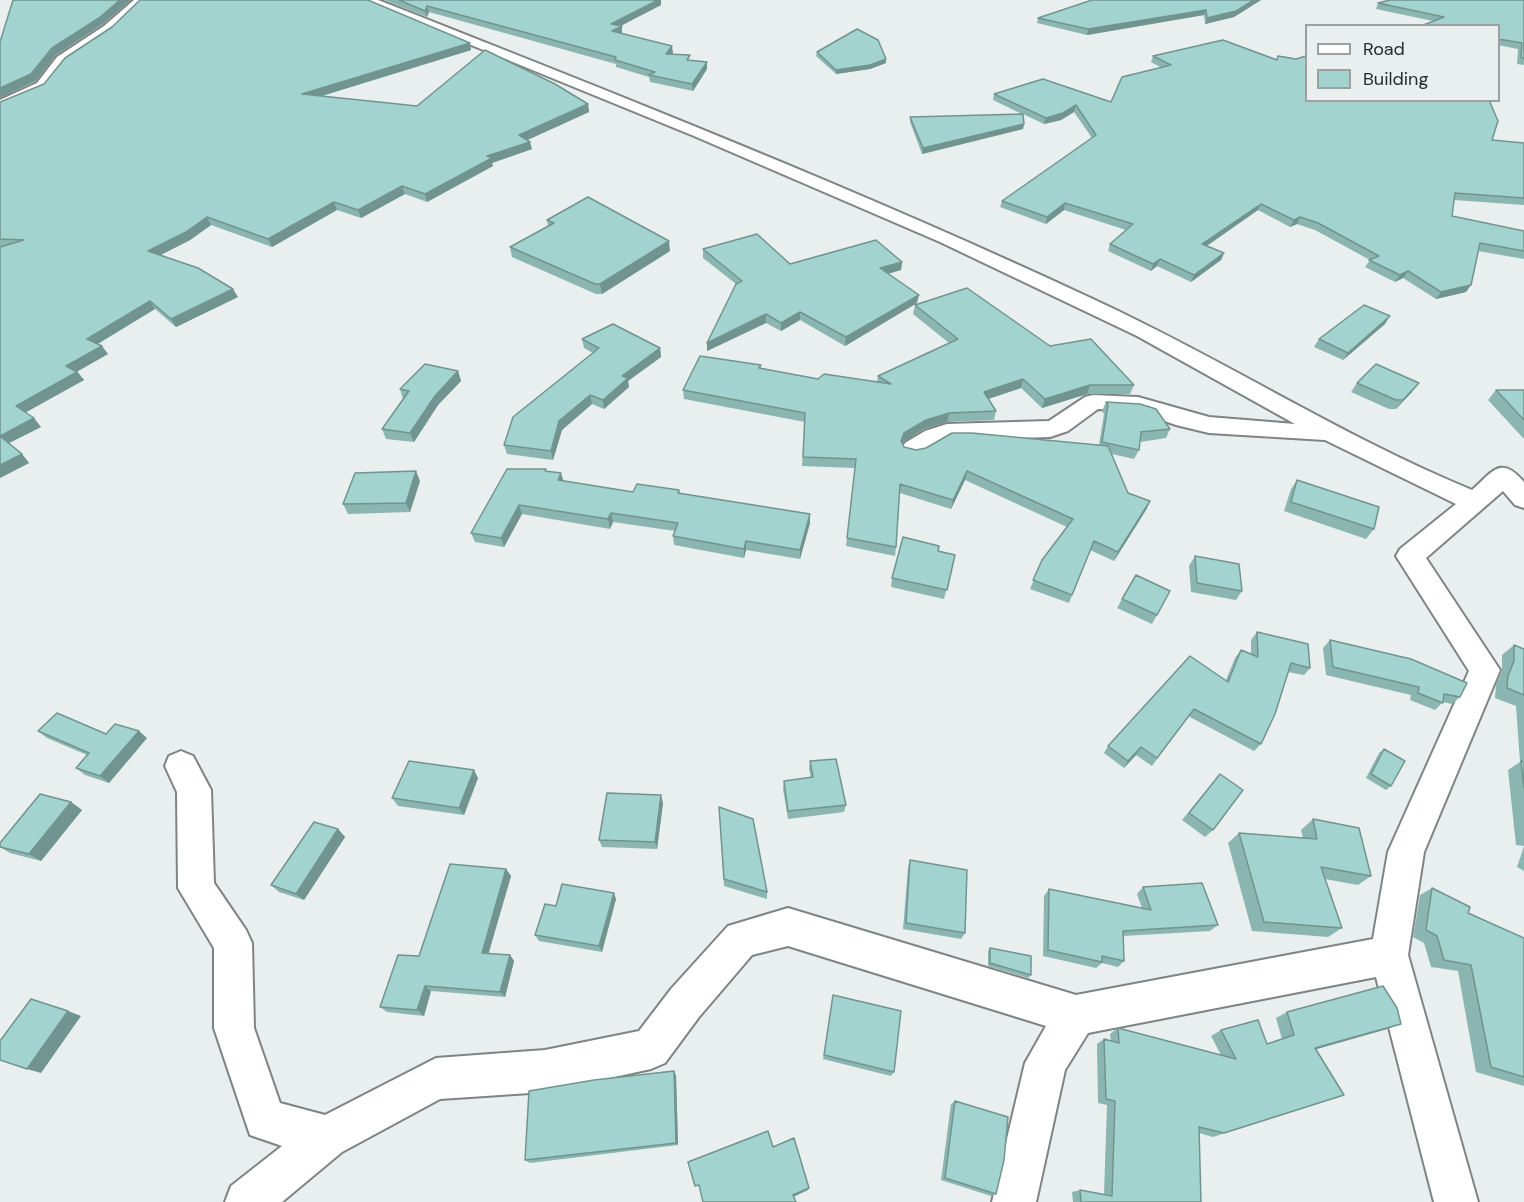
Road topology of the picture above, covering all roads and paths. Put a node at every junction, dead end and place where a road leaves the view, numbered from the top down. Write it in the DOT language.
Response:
graph roads {
  1 [pos="141,0"];
  2 [pos="367,0"];
  3 [pos="0,106"];
  4 [pos="1331,435"];
  5 [pos="914,449"];
  6 [pos="1514,476"];
  7 [pos="1524,499"];
  8 [pos="1475,502"];
  9 [pos="181,766"];
  10 [pos="1389,954"];
  11 [pos="1076,1015"];
  12 [pos="327,1137"];
  13 [pos="247,1202"];
  14 [pos="1014,1202"];
  15 [pos="1456,1202"];
  1 -- 3 [label="street"];
  2 -- 4 [label="street"];
  4 -- 5 [label="street"];
  4 -- 8 [label="street"];
  6 -- 7 [label="street"];
  6 -- 8 [label="street"];
  8 -- 10 [label="street"];
  9 -- 12 [label="street"];
  10 -- 11 [label="street"];
  10 -- 15 [label="street"];
  11 -- 12 [label="street"];
  11 -- 14 [label="street"];
  12 -- 13 [label="street"];
}
